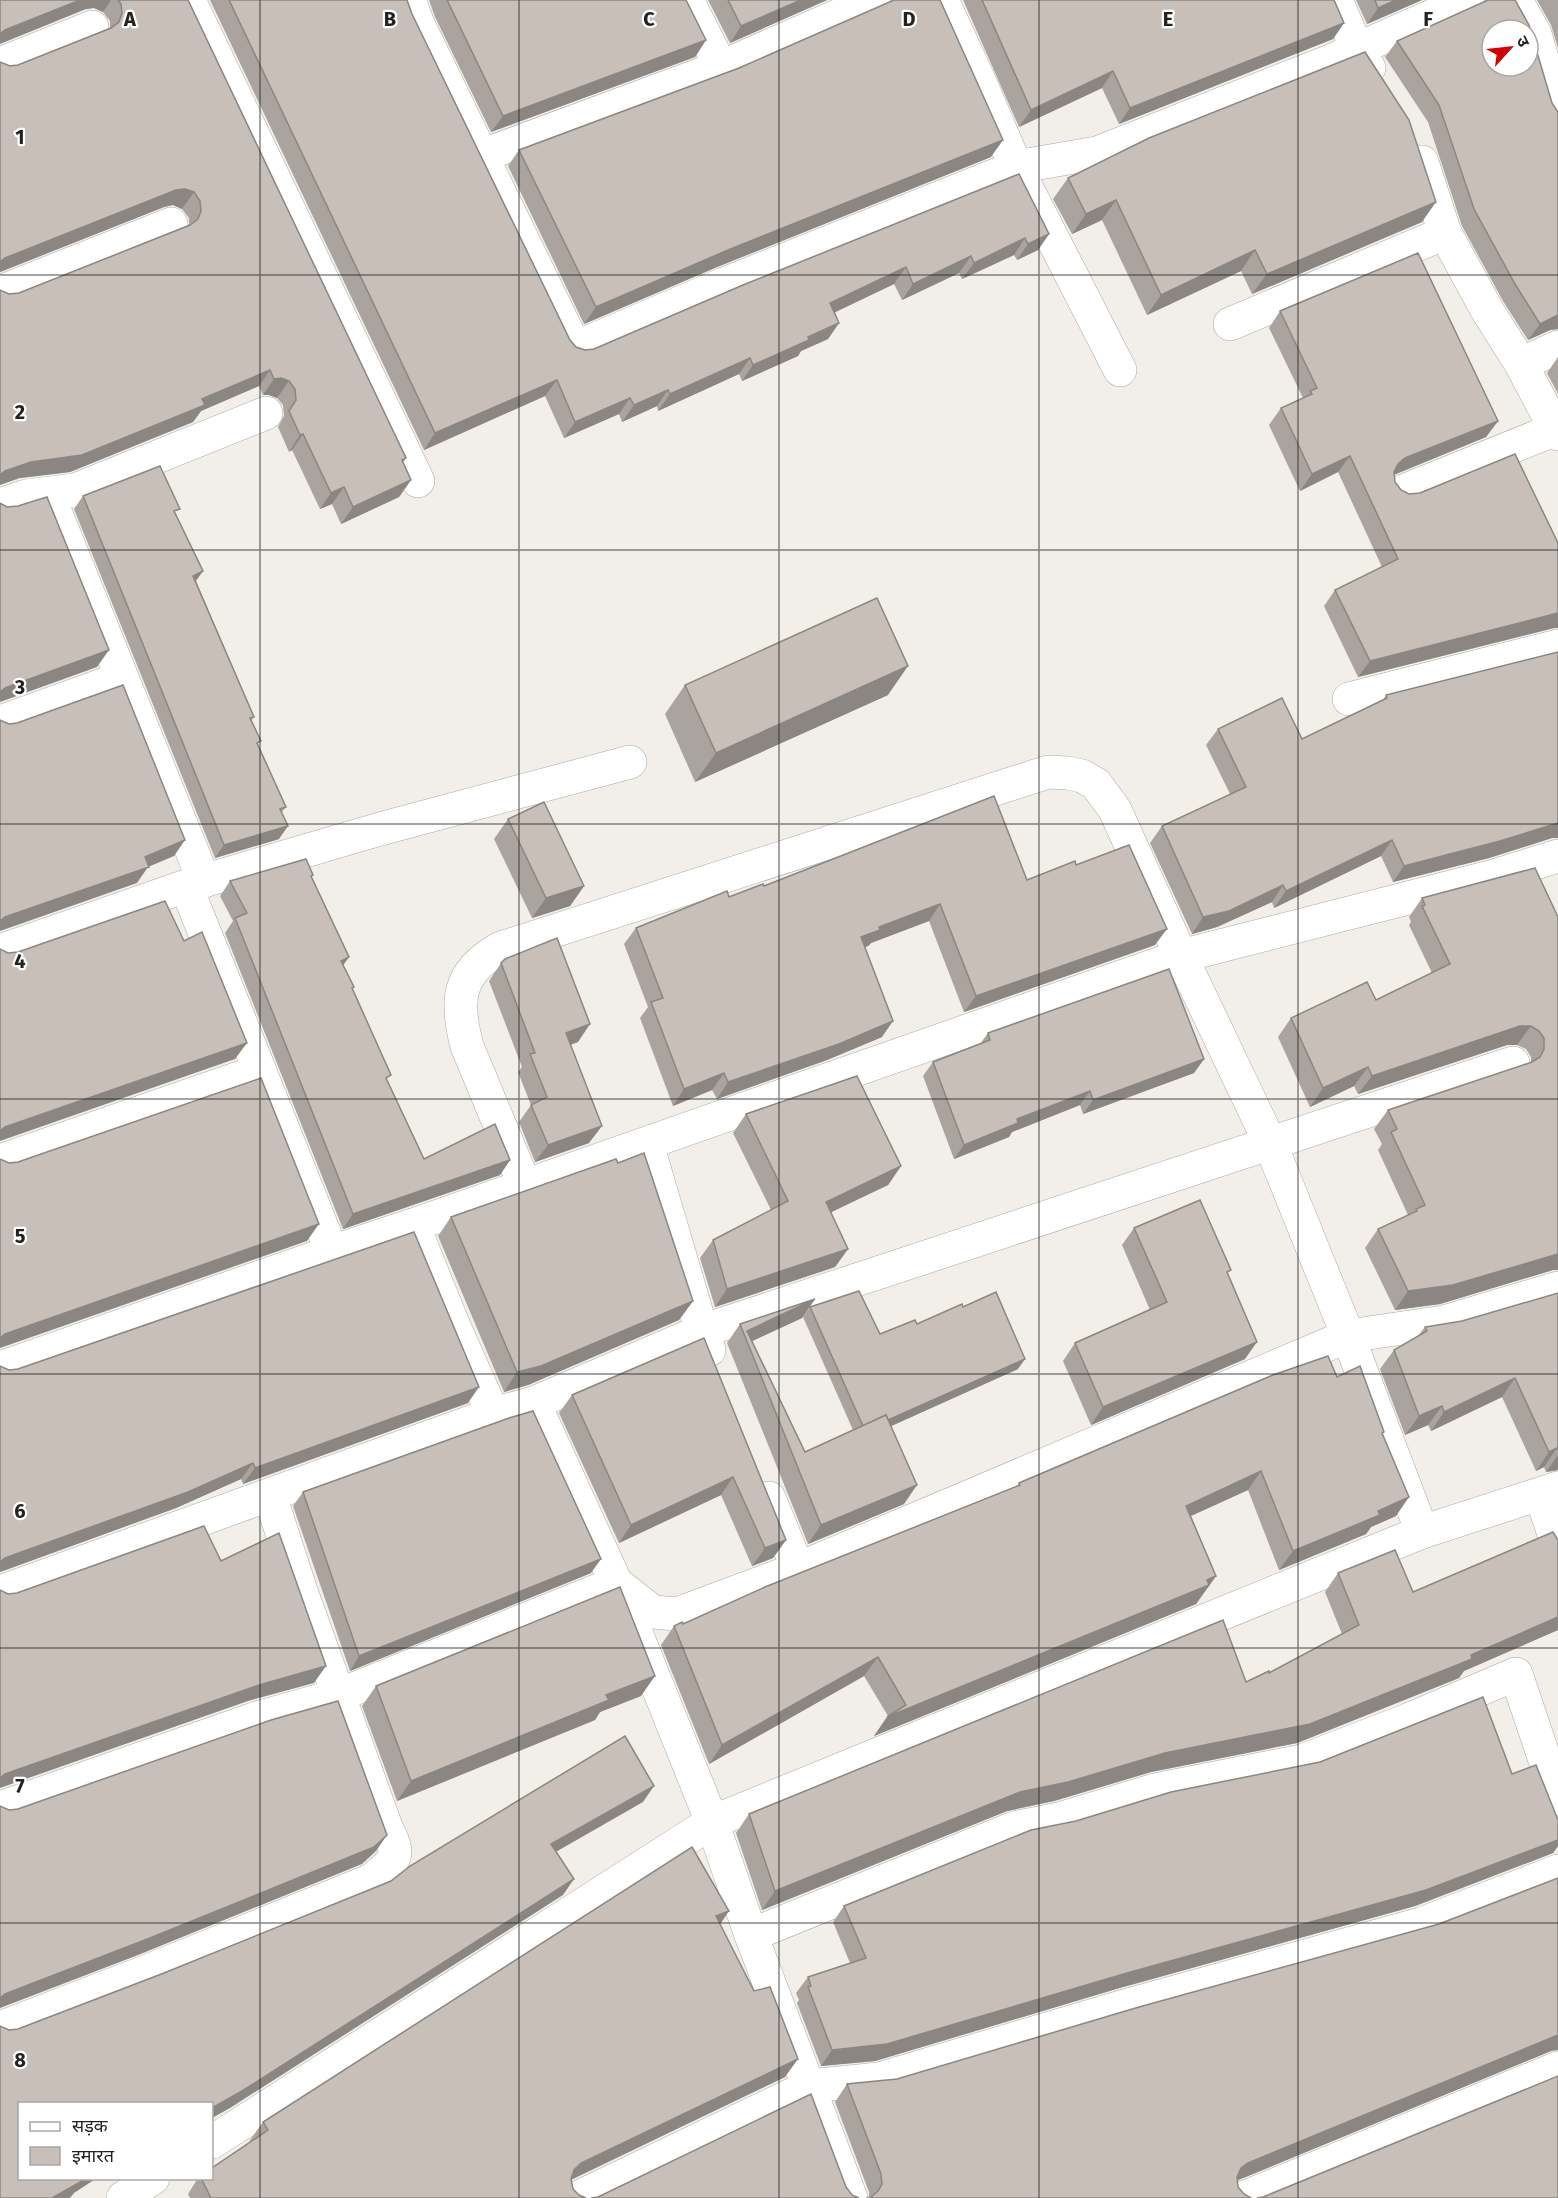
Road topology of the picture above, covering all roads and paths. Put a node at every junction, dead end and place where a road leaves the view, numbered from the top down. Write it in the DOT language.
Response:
graph roads {
  1 [pos="189,0"];
  2 [pos="409,0"];
  3 [pos="687,0"];
  4 [pos="874,0"];
  5 [pos="942,0"];
  6 [pos="1336,0"];
  7 [pos="1468,0"];
  8 [pos="1516,0"];
  9 [pos="92,27"];
  10 [pos="1357,49"];
  11 [pos="0,64"];
  12 [pos="721,67"];
  13 [pos="1388,95"];
  14 [pos="1558,114"];
  15 [pos="1412,132"];
  16 [pos="481,156"];
  17 [pos="1016,167"];
  18 [pos="171,224"];
  19 [pos="1445,233"];
  20 [pos="0,292"];
  21 [pos="1230,324"];
  22 [pos="1558,347"];
  23 [pos="1521,364"];
  24 [pos="1120,370"];
  25 [pos="266,413"];
  26 [pos="1557,431"];
  27 [pos="418,481"];
  28 [pos="1401,492"];
  29 [pos="48,494"];
  30 [pos="0,506"];
  31 [pos="1558,646"];
  32 [pos="122,678"];
  33 [pos="1349,699"];
  34 [pos="0,722"];
  35 [pos="630,762"];
  36 [pos="1558,856"];
  37 [pos="195,883"];
  38 [pos="0,951"];
  39 [pos="1181,956"];
  40 [pos="1513,1064"];
  41 [pos="259,1071"];
  42 [pos="1270,1143"];
  43 [pos="647,1144"];
  44 [pos="0,1161"];
  45 [pos="525,1186"];
  46 [pos="413,1225"];
  47 [pos="332,1252"];
  48 [pos="1558,1288"];
  49 [pos="702,1332"];
  50 [pos="1348,1336"];
  51 [pos="0,1368"];
  52 [pos="719,1375"];
  53 [pos="534,1403"];
  54 [pos="493,1414"];
  55 [pos="758,1472"];
  56 [pos="1549,1491"];
  57 [pos="270,1496"];
  58 [pos="1422,1532"];
  59 [pos="1558,1546"];
  60 [pos="798,1569"];
  61 [pos="616,1583"];
  62 [pos="0,1592"];
  63 [pos="339,1695"];
  64 [pos="1558,1799"];
  65 [pos="0,1808"];
  66 [pos="712,1822"];
  67 [pos="1558,1871"];
  68 [pos="751,1935"];
  69 [pos="0,2028"];
  70 [pos="1558,2068"];
  71 [pos="810,2086"];
  72 [pos="213,2141"];
  73 [pos="150,2180"];
  74 [pos="123,2198"];
  75 [pos="577,2198"];
  76 [pos="851,2198"];
  77 [pos="1244,2198"];
  1 -- 27 [label="street"];
  2 -- 16 [label="street"];
  3 -- 12 [label="street"];
  4 -- 12 [label="street"];
  5 -- 17 [label="street"];
  6 -- 10 [label="street"];
  7 -- 10 [label="street"];
  8 -- 14 [label="street"];
  9 -- 11 [label="street"];
  10 -- 13 [label="street"];
  10 -- 17 [label="street"];
  12 -- 16 [label="street"];
  15 -- 19 [label="street"];
  16 -- 17 [label="street"];
  17 -- 24 [label="street"];
  18 -- 20 [label="street"];
  19 -- 21 [label="street"];
  19 -- 23 [label="street"];
  22 -- 23 [label="street"];
  23 -- 26 [label="street"];
  25 -- 29 [label="street"];
  26 -- 28 [label="street"];
  29 -- 30 [label="street"];
  29 -- 32 [label="street"];
  31 -- 33 [label="street"];
  32 -- 34 [label="street"];
  32 -- 37 [label="street"];
  35 -- 37 [label="street"];
  36 -- 39 [label="street"];
  37 -- 38 [label="street"];
  37 -- 41 [label="street"];
  39 -- 42 [label="street"];
  39 -- 43 [label="street"];
  39 -- 45 [label="street"];
  40 -- 42 [label="street"];
  41 -- 44 [label="street"];
  41 -- 47 [label="street"];
  42 -- 49 [label="street"];
  42 -- 50 [label="street"];
  43 -- 45 [label="street"];
  43 -- 49 [label="street"];
  45 -- 46 [label="street"];
  46 -- 47 [label="street"];
  46 -- 54 [label="street"];
  47 -- 51 [label="street"];
  48 -- 50 [label="street"];
  49 -- 52 [label="street"];
  49 -- 53 [label="street"];
  50 -- 58 [label="street"];
  50 -- 60 [label="street"];
  53 -- 54 [label="street"];
  53 -- 61 [label="street"];
  54 -- 57 [label="street"];
  55 -- 60 [label="street"];
  56 -- 58 [label="street"];
  56 -- 59 [label="street"];
  57 -- 62 [label="street"];
  57 -- 63 [label="street"];
  58 -- 66 [label="street"];
  60 -- 61 [label="street"];
  61 -- 63 [label="street"];
  61 -- 66 [label="street"];
  63 -- 65 [label="street"];
  63 -- 69 [label="street"];
  64 -- 68 [label="street"];
  66 -- 68 [label="street"];
  66 -- 72 [label="street"];
  67 -- 71 [label="street"];
  68 -- 71 [label="street"];
  70 -- 77 [label="street"];
  71 -- 75 [label="street"];
  71 -- 76 [label="street"];
  73 -- 74 [label="street"];
}
